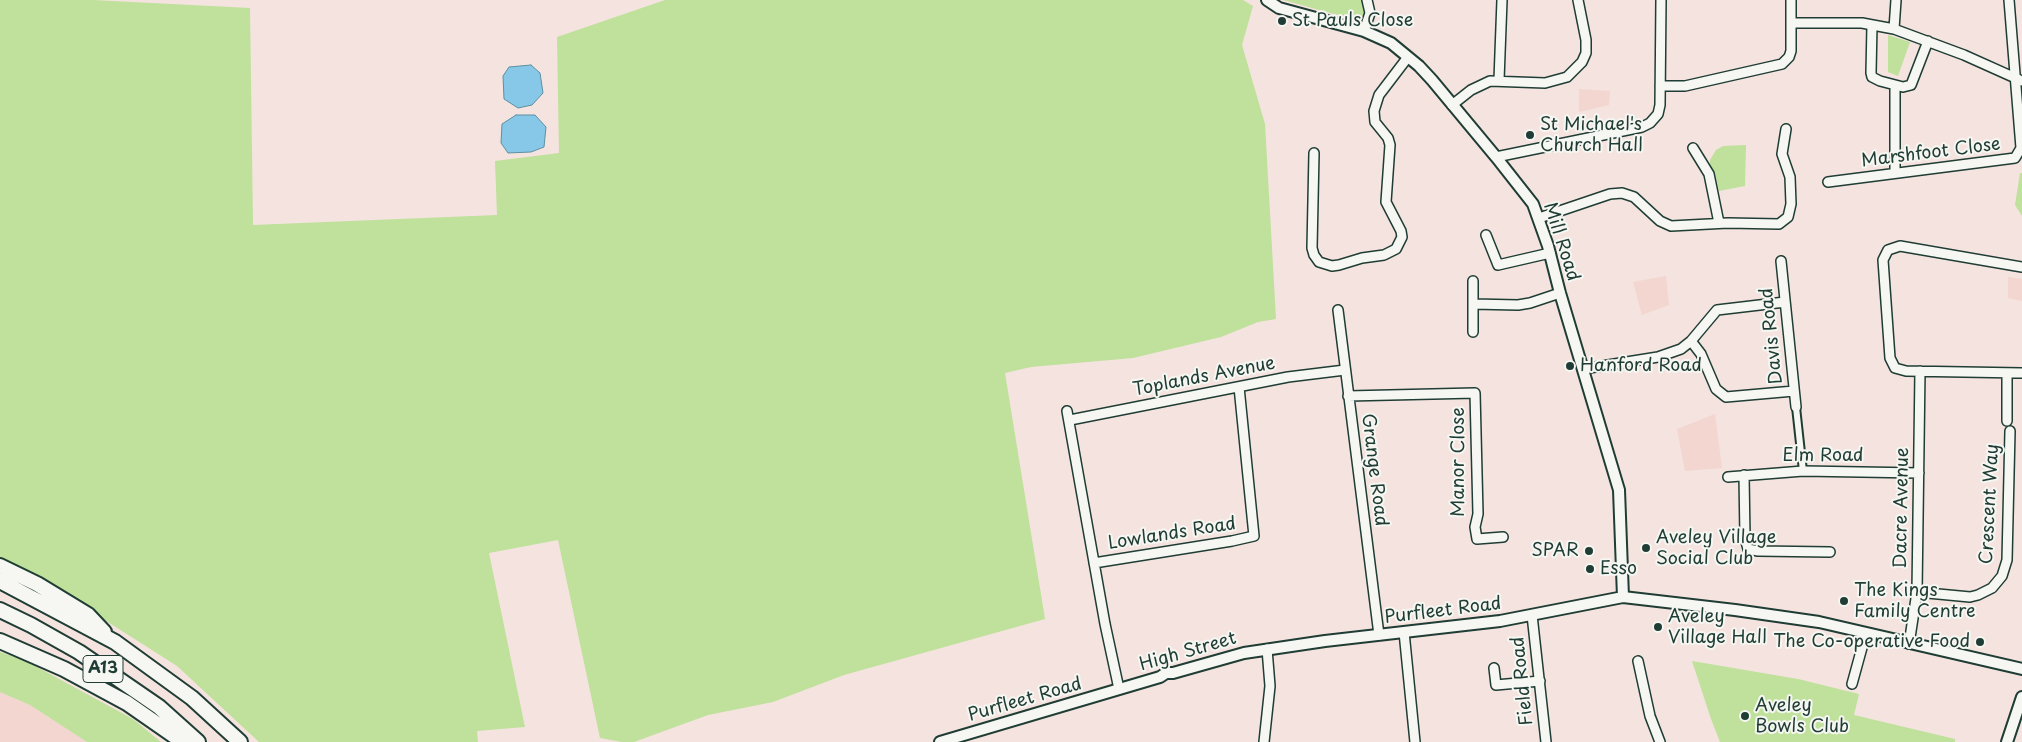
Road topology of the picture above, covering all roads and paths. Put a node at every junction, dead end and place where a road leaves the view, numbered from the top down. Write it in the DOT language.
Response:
graph roads {
  1 [pos="1267,0"];
  2 [pos="1367,0"];
  3 [pos="1502,0"];
  4 [pos="1578,0"];
  5 [pos="1661,0"];
  6 [pos="1791,0"];
  7 [pos="1896,0"];
  8 [pos="2009,0"];
  9 [pos="1791,23"];
  10 [pos="1872,25"];
  11 [pos="1894,29"];
  12 [pos="1364,31"];
  13 [pos="1928,41"];
  14 [pos="1408,57"];
  15 [pos="2018,79"];
  16 [pos="1499,80"];
  17 [pos="1660,86"];
  18 [pos="1895,86"];
  19 [pos="1452,105"];
  20 [pos="1786,129"];
  21 [pos="1693,148"];
  22 [pos="1314,153"];
  23 [pos="1496,157"];
  24 [pos="1895,173"];
  25 [pos="1828,182"];
  26 [pos="1540,218"];
  27 [pos="1719,223"];
  28 [pos="1486,235"];
  29 [pos="1550,253"];
  30 [pos="1781,261"];
  31 [pos="2022,267"];
  32 [pos="1473,281"];
  33 [pos="1560,293"];
  34 [pos="1785,302"];
  35 [pos="1473,304"];
  36 [pos="1338,310"];
  37 [pos="1473,332"];
  38 [pos="1691,341"];
  39 [pos="1583,369"];
  40 [pos="1345,370"];
  41 [pos="1920,372"];
  42 [pos="2008,373"];
  43 [pos="2022,373"];
  44 [pos="1238,387"];
  45 [pos="1794,391"];
  46 [pos="1348,396"];
  47 [pos="1796,407"];
  48 [pos="2007,421"];
  49 [pos="2010,431"];
  50 [pos="1802,471"];
  51 [pos="1919,473"];
  52 [pos="1744,476"];
  53 [pos="1728,477"];
  54 [pos="1503,537"];
  55 [pos="1830,552"];
  56 [pos="1094,563"];
  57 [pos="0,566"];
  58 [pos="0,581"];
  59 [pos="1917,592"];
  60 [pos="1623,597"];
  61 [pos="0,610"];
  62 [pos="1532,615"];
  63 [pos="1404,632"];
  64 [pos="1866,633"];
  65 [pos="1379,635"];
  66 [pos="0,641"];
  67 [pos="115,642"];
  68 [pos="1908,644"];
  69 [pos="1267,649"];
  70 [pos="1638,661"];
  71 [pos="1494,668"];
  72 [pos="2022,669"];
  73 [pos="1540,681"];
  74 [pos="1852,684"];
  75 [pos="1119,689"];
  76 [pos="2022,696"];
  77 [pos="183,742"];
  78 [pos="198,742"];
  79 [pos="240,742"];
  80 [pos="940,742"];
  81 [pos="1264,742"];
  82 [pos="1415,742"];
  83 [pos="1546,742"];
  84 [pos="1660,742"];
  85 [pos="2007,742"];
  1 -- 12 [label="street, Mill Road"];
  2 -- 12 [label="street"];
  3 -- 16 [label="street"];
  4 -- 16 [label="street"];
  5 -- 17 [label="street"];
  6 -- 9 [label="street"];
  7 -- 11 [label="street"];
  8 -- 15 [label="street"];
  9 -- 10 [label="street"];
  9 -- 17 [label="street"];
  10 -- 11 [label="street"];
  10 -- 18 [label="street"];
  11 -- 13 [label="street"];
  12 -- 14 [label="street, Mill Road"];
  13 -- 15 [label="street"];
  13 -- 18 [label="street"];
  14 -- 19 [label="street, Mill Road"];
  14 -- 22 [label="street"];
  15 -- 24 [label="street, Marshfoot Close"];
  16 -- 19 [label="street"];
  17 -- 23 [label="street"];
  18 -- 24 [label="street"];
  19 -- 23 [label="street, Mill Road"];
  20 -- 27 [label="street"];
  21 -- 27 [label="street"];
  23 -- 26 [label="street, Mill Road"];
  24 -- 25 [label="street, Marshfoot Close"];
  26 -- 27 [label="street"];
  26 -- 29 [label="street, Mill Road"];
  28 -- 29 [label="street"];
  29 -- 33 [label="street, Mill Road"];
  30 -- 34 [label="street, Davis Road"];
  31 -- 41 [label="street"];
  32 -- 35 [label="street"];
  33 -- 35 [label="street"];
  33 -- 39 [label="street, Mill Road"];
  34 -- 38 [label="street"];
  34 -- 45 [label="street, Davis Road"];
  35 -- 37 [label="street"];
  36 -- 40 [label="street, Grange Road"];
  38 -- 39 [label="street"];
  38 -- 45 [label="street"];
  39 -- 60 [label="street, Mill Road"];
  40 -- 44 [label="street, Toplands Avenue"];
  40 -- 46 [label="street, Grange Road"];
  41 -- 42 [label="street"];
  41 -- 51 [label="street, Dacre Avenue"];
  42 -- 43 [label="street"];
  42 -- 48 [label="street"];
  44 -- 56 [label="street, Lowlands Road"];
  44 -- 56 [label="street, Toplands Avenue"];
  45 -- 47 [label="street, Davis Road"];
  46 -- 54 [label="street, Manor Close"];
  46 -- 65 [label="street, Grange Road"];
  47 -- 50 [label="street"];
  49 -- 59 [label="street, Crescent Way"];
  50 -- 51 [label="street, Elm Road"];
  50 -- 52 [label="street, Elm Road"];
  51 -- 59 [label="street, Dacre Avenue"];
  52 -- 53 [label="street, Elm Road"];
  52 -- 55 [label="street"];
  56 -- 75 [label="street"];
  57 -- 67 [label="highway"];
  58 -- 67 [label="highway, A13"];
  59 -- 68 [label="street, Dacre Avenue"];
  60 -- 62 [label="street, Purfleet Road"];
  60 -- 64 [label="street"];
  61 -- 78 [label="highway, A13"];
  62 -- 63 [label="street, Purfleet Road"];
  62 -- 73 [label="street, Field Road"];
  63 -- 65 [label="street, Purfleet Road"];
  63 -- 82 [label="street"];
  64 -- 68 [label="street"];
  64 -- 74 [label="street"];
  65 -- 69 [label="street, Purfleet Road"];
  66 -- 77 [label="highway"];
  67 -- 79 [label="highway, A13"];
  68 -- 72 [label="street"];
  69 -- 75 [label="street, High Street"];
  69 -- 81 [label="street"];
  70 -- 84 [label="street"];
  71 -- 73 [label="street"];
  73 -- 83 [label="street, Field Road"];
  75 -- 80 [label="street, Purfleet Road"];
  76 -- 85 [label="street"];
}
